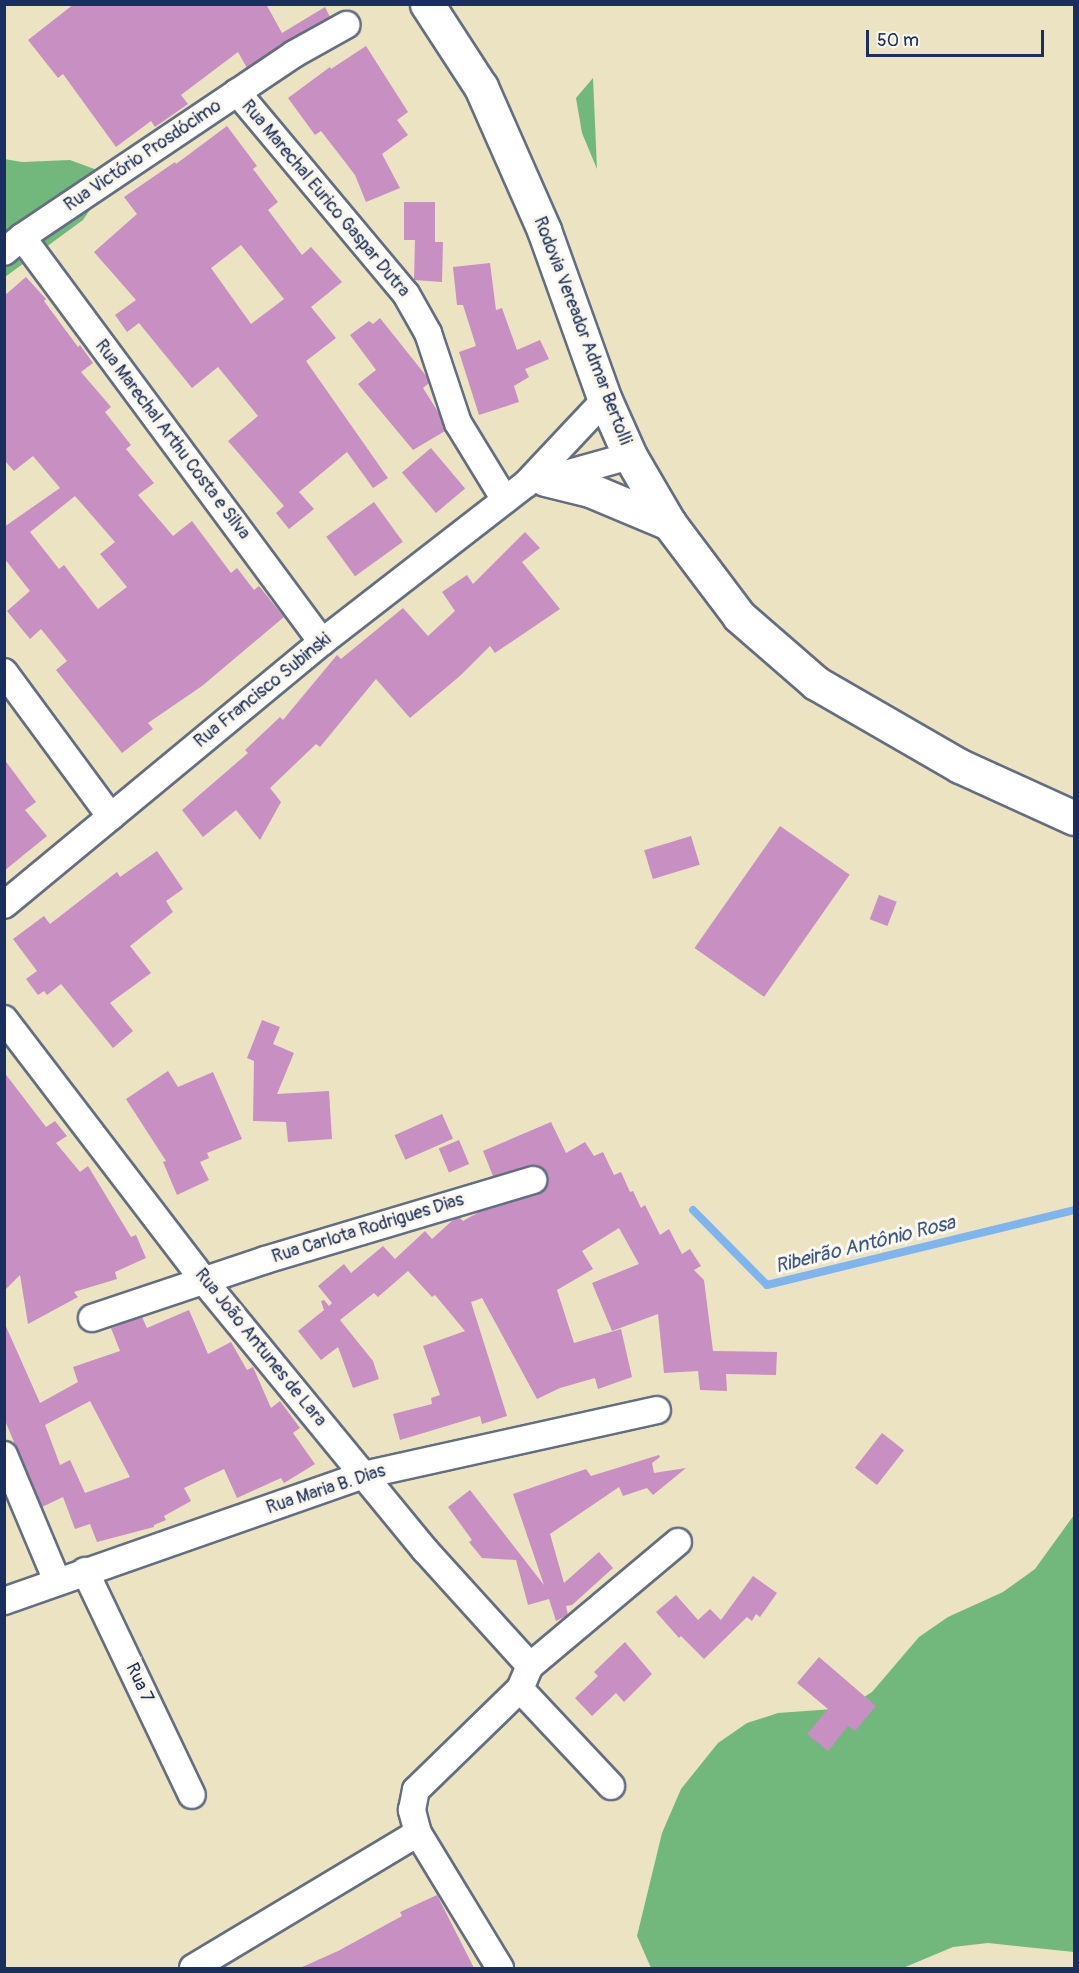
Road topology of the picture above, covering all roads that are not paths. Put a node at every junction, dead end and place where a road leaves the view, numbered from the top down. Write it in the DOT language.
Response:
graph roads {
  1 [pos="427,4"];
  2 [pos="346,26"];
  3 [pos="237,92"];
  4 [pos="13,245"];
  5 [pos="605,400"];
  6 [pos="630,456"];
  7 [pos="536,482"];
  8 [pos="505,500"];
  9 [pos="669,523"];
  10 [pos="322,642"];
  11 [pos="4,672"];
  12 [pos="111,817"];
  13 [pos="1074,818"];
  14 [pos="4,905"];
  15 [pos="4,1019"];
  16 [pos="533,1180"];
  17 [pos="204,1281"];
  18 [pos="92,1318"];
  19 [pos="657,1410"];
  20 [pos="4,1455"];
  21 [pos="364,1475"];
  22 [pos="678,1542"];
  23 [pos="86,1571"];
  24 [pos="57,1581"];
  25 [pos="4,1601"];
  26 [pos="530,1666"];
  27 [pos="520,1689"];
  28 [pos="611,1786"];
  29 [pos="192,1795"];
  30 [pos="417,1833"];
  31 [pos="193,1968"];
  32 [pos="500,1968"];
  1 -- 5 [label="highway, Rodovia Vereador Admar Bertolli"];
  2 -- 3 [label="street, Rua Victório Prosdócimo"];
  3 -- 4 [label="street, Rua Victório Prosdócimo"];
  3 -- 8 [label="street, Rua Marechal Eurico Gaspar Dutra"];
  4 -- 10 [label="street, Rua Marechal Arthu Costa e Silva"];
  5 -- 6 [label="highway, Rodovia Vereador Admar Bertolli"];
  5 -- 7 [label="street, Rua Francisco Subinski"];
  6 -- 7 [label="street, Rua Francisco Subinski"];
  6 -- 9 [label="highway, Rodovia Vereador Admar Bertolli"];
  7 -- 8 [label="street, Rua Francisco Subinski"];
  7 -- 9 [label="highway"];
  8 -- 10 [label="street, Rua Francisco Subinski"];
  9 -- 13 [label="highway, Rodovia Vereador Admar Bertolli"];
  10 -- 12 [label="street, Rua Francisco Subinski"];
  11 -- 12 [label="street"];
  12 -- 14 [label="street, Rua Francisco Subinski"];
  15 -- 17 [label="street, Rua João Antunes de Lara"];
  16 -- 17 [label="street, Rua Carlota Rodrigues Dias"];
  17 -- 18 [label="street, Rua Carlota Rodrigues Dias"];
  17 -- 21 [label="street, Rua João Antunes de Lara"];
  19 -- 21 [label="street, Rua Maria B. Dias"];
  20 -- 24 [label="street"];
  21 -- 23 [label="street, Rua Maria B. Dias"];
  21 -- 26 [label="street, Rua João Antunes de Lara"];
  22 -- 26 [label="street"];
  23 -- 24 [label="street, Rua Maria B. Dias"];
  23 -- 29 [label="street, Rua 7"];
  24 -- 25 [label="street, Rua Maria B. Dias"];
  26 -- 27 [label="street"];
  27 -- 28 [label="street"];
  27 -- 30 [label="street"];
  30 -- 31 [label="street"];
  30 -- 32 [label="street"];
}
